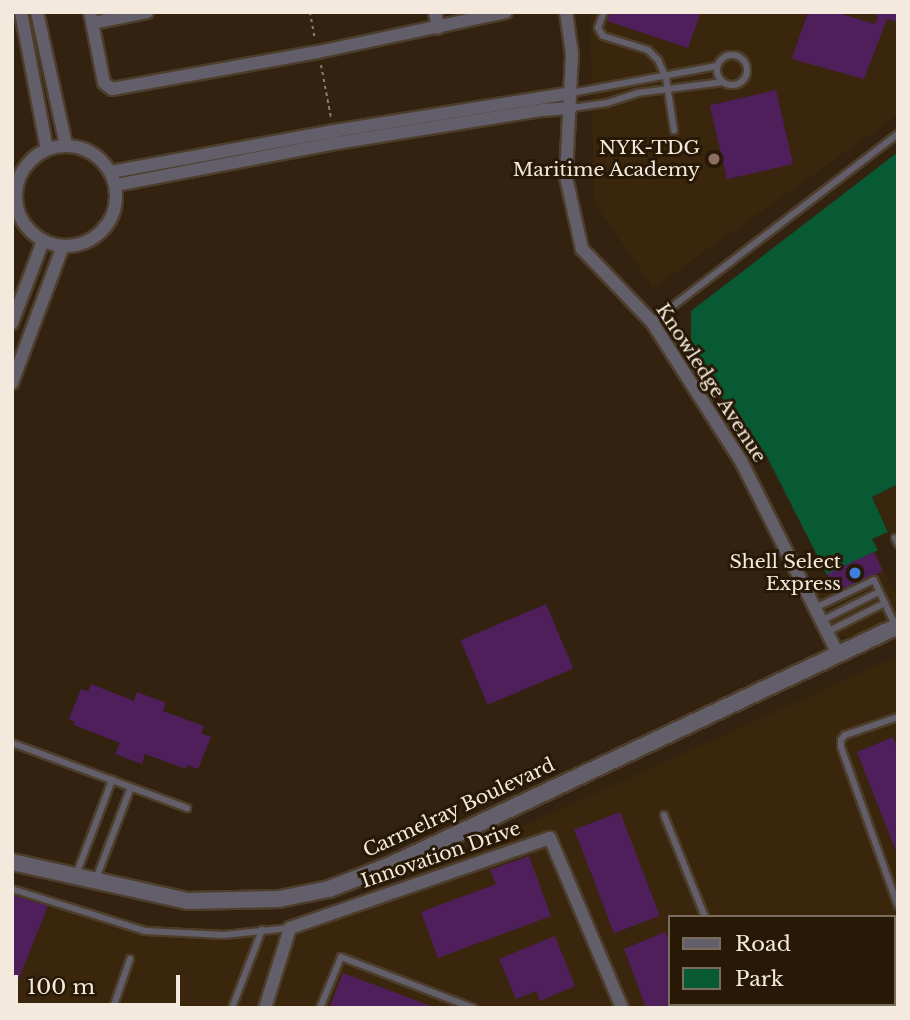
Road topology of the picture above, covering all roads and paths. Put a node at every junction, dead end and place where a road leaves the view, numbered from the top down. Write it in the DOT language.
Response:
graph roads {
  1 [pos="21,12"];
  2 [pos="37,12"];
  3 [pos="147,12"];
  4 [pos="310,12"];
  5 [pos="435,12"];
  6 [pos="506,12"];
  7 [pos="566,12"];
  8 [pos="604,12"];
  9 [pos="92,18"];
  10 [pos="438,28"];
  11 [pos="318,52"];
  12 [pos="718,66"];
  13 [pos="666,78"];
  14 [pos="723,82"];
  15 [pos="667,88"];
  16 [pos="571,93"];
  17 [pos="571,108"];
  18 [pos="674,130"];
  19 [pos="334,131"];
  20 [pos="898,134"];
  21 [pos="66,145"];
  22 [pos="47,149"];
  23 [pos="111,172"];
  24 [pos="116,184"];
  25 [pos="43,241"];
  26 [pos="64,246"];
  27 [pos="652,322"];
  28 [pos="12,323"];
  29 [pos="13,377"];
  30 [pos="879,592"];
  31 [pos="885,603"];
  32 [pos="898,607"];
  33 [pos="815,608"];
  34 [pos="894,621"];
  35 [pos="824,627"];
  36 [pos="838,654"];
  37 [pos="898,717"];
  38 [pos="12,743"];
  39 [pos="112,780"];
  40 [pos="131,787"];
  41 [pos="187,808"];
  42 [pos="664,815"];
  43 [pos="12,862"];
  44 [pos="76,875"];
  45 [pos="96,881"];
  46 [pos="12,889"];
  47 [pos="898,906"];
  48 [pos="704,915"];
  49 [pos="290,929"];
  50 [pos="262,930"];
  51 [pos="130,959"];
  52 [pos="113,1008"];
  53 [pos="232,1008"];
  54 [pos="265,1008"];
  55 [pos="320,1008"];
  56 [pos="473,1008"];
  57 [pos="622,1008"];
  1 -- 22 [label="street"];
  2 -- 21 [label="street"];
  3 -- 9 [label="street"];
  4 -- 11 [label="path"];
  5 -- 10 [label="street"];
  6 -- 10 [label="street"];
  7 -- 16 [label="street, Knowledge Avenue"];
  8 -- 13 [label="lane"];
  9 -- 11 [label="street"];
  10 -- 11 [label="street"];
  11 -- 19 [label="path"];
  12 -- 13 [label="lane"];
  12 -- 14 [label="lane"];
  12 -- 14 [label="lane"];
  13 -- 15 [label="lane"];
  13 -- 16 [label="lane"];
  14 -- 15 [label="lane"];
  15 -- 17 [label="lane"];
  15 -- 18 [label="lane"];
  16 -- 17 [label="street, Knowledge Avenue"];
  16 -- 19 [label="street"];
  17 -- 24 [label="street"];
  17 -- 27 [label="street, Knowledge Avenue"];
  19 -- 23 [label="street"];
  20 -- 27 [label="lane"];
  21 -- 22 [label="street"];
  21 -- 23 [label="street"];
  22 -- 25 [label="street"];
  23 -- 24 [label="street"];
  24 -- 26 [label="street"];
  25 -- 26 [label="street"];
  25 -- 28 [label="street"];
  26 -- 29 [label="street"];
  27 -- 33 [label="street, Knowledge Avenue"];
  30 -- 31 [label="lane"];
  30 -- 33 [label="lane"];
  30 -- 35 [label="lane"];
  31 -- 34 [label="lane"];
  31 -- 35 [label="lane"];
  32 -- 34 [label="lane"];
  33 -- 35 [label="street, Knowledge Avenue"];
  34 -- 36 [label="street, Carmelray Boulevard"];
  35 -- 36 [label="street, Knowledge Avenue"];
  36 -- 45 [label="street, Carmelray Boulevard"];
  37 -- 47 [label="lane"];
  38 -- 39 [label="lane"];
  39 -- 40 [label="lane"];
  39 -- 44 [label="lane"];
  40 -- 41 [label="lane"];
  40 -- 45 [label="lane"];
  42 -- 48 [label="lane"];
  43 -- 44 [label="street, Carmelray Boulevard"];
  44 -- 45 [label="street, Carmelray Boulevard"];
  46 -- 50 [label="lane"];
  49 -- 50 [label="lane"];
  49 -- 54 [label="street"];
  49 -- 57 [label="street, Innovation Drive"];
  50 -- 53 [label="lane"];
  51 -- 52 [label="lane"];
  55 -- 56 [label="lane"];
}
